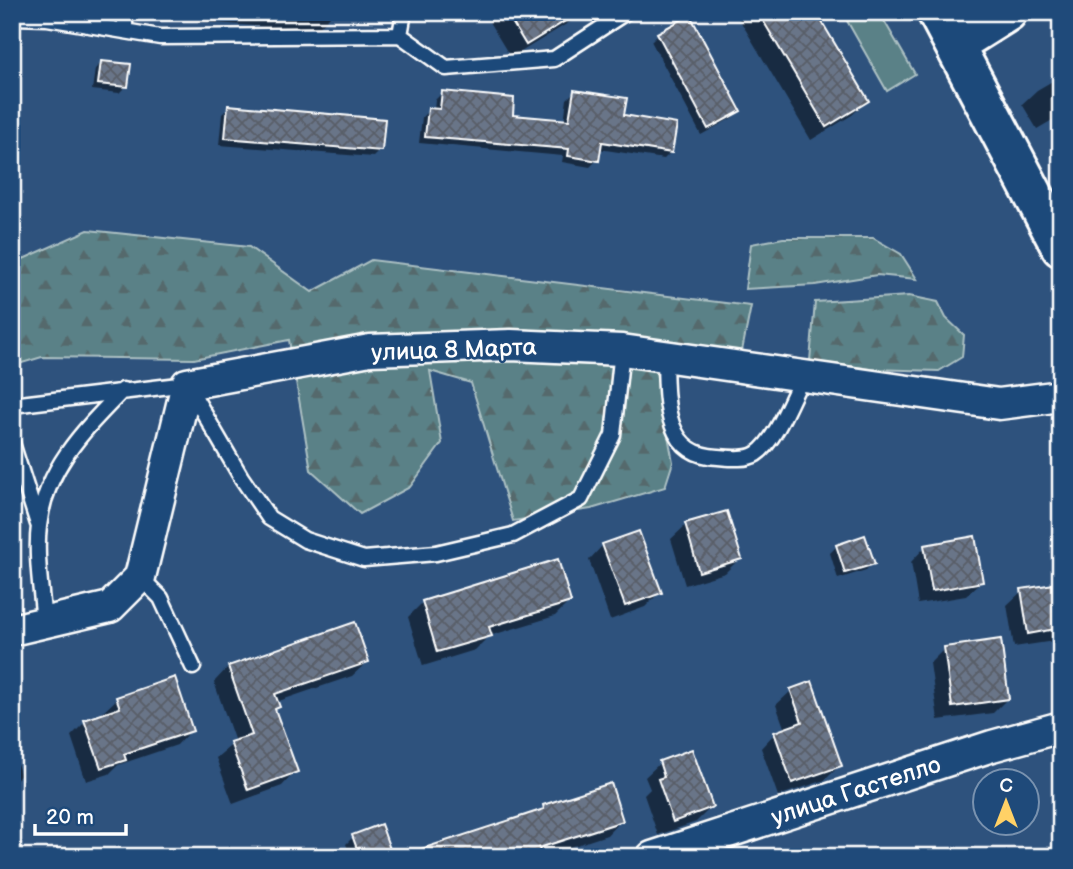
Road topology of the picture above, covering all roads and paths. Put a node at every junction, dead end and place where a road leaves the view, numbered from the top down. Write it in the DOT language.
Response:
graph roads {
  1 [pos="125,12"];
  2 [pos="404,12"];
  3 [pos="626,12"];
  4 [pos="1007,12"];
  5 [pos="12,17"];
  6 [pos="947,28"];
  7 [pos="125,31"];
  8 [pos="400,35"];
  9 [pos="1061,247"];
  10 [pos="622,350"];
  11 [pos="665,356"];
  12 [pos="803,376"];
  13 [pos="187,384"];
  14 [pos="124,390"];
  15 [pos="1061,396"];
  16 [pos="12,405"];
  17 [pos="12,443"];
  18 [pos="39,526"];
  19 [pos="140,577"];
  20 [pos="44,624"];
  21 [pos="12,629"];
  22 [pos="193,667"];
  23 [pos="1061,727"];
  24 [pos="652,857"];
  1 -- 7 [label="lane"];
  2 -- 8 [label="lane"];
  3 -- 8 [label="lane"];
  4 -- 6 [label="street"];
  5 -- 7 [label="lane"];
  6 -- 9 [label="street"];
  7 -- 8 [label="lane"];
  10 -- 11 [label="street, улица 8 Марта"];
  10 -- 13 [label="street, улица 8 Марта"];
  10 -- 13 [label="lane"];
  11 -- 12 [label="street, улица 8 Марта"];
  11 -- 12 [label="lane"];
  12 -- 15 [label="street, улица 8 Марта"];
  13 -- 14 [label="lane"];
  13 -- 19 [label="street"];
  14 -- 16 [label="lane"];
  14 -- 18 [label="lane"];
  17 -- 18 [label="lane"];
  18 -- 20 [label="lane"];
  19 -- 20 [label="street"];
  19 -- 22 [label="lane"];
  20 -- 21 [label="street"];
  23 -- 24 [label="street, улица Гастелло"];
}
